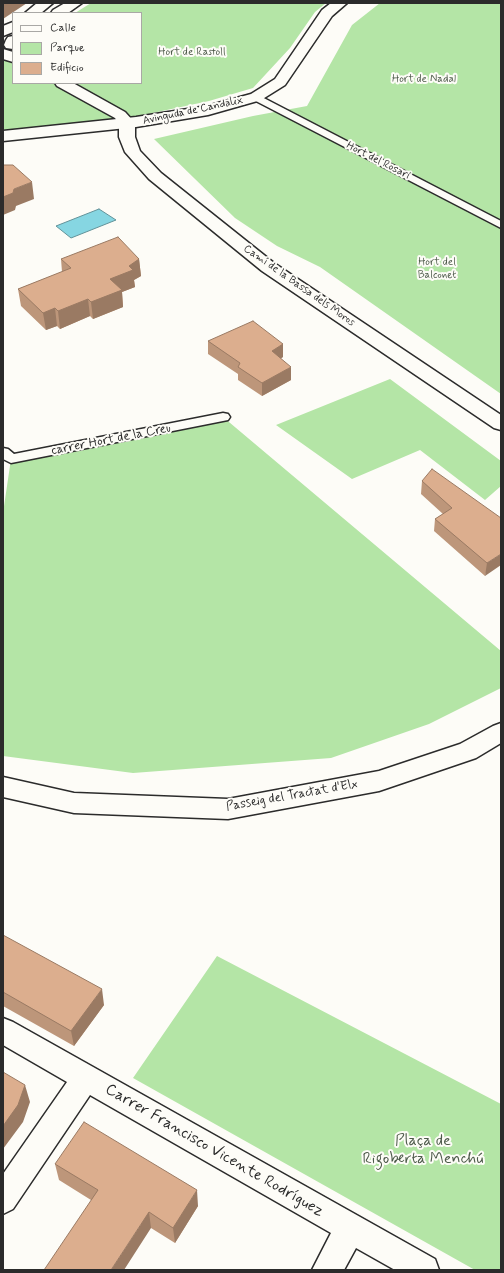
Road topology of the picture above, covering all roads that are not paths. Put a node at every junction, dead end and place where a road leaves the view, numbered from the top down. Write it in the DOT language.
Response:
graph roads {
  1 [pos="46,3"];
  2 [pos="75,3"];
  3 [pos="340,3"];
  4 [pos="33,12"];
  5 [pos="60,12"];
  6 [pos="12,27"];
  7 [pos="3,32"];
  8 [pos="64,84"];
  9 [pos="256,97"];
  10 [pos="127,123"];
  11 [pos="3,136"];
  12 [pos="501,225"];
  13 [pos="222,418"];
  14 [pos="501,424"];
  15 [pos="3,452"];
  16 [pos="501,732"];
  17 [pos="3,787"];
  18 [pos="3,1031"];
  19 [pos="86,1078"];
  20 [pos="3,1199"];
  21 [pos="350,1228"];
  22 [pos="327,1270"];
  23 [pos="424,1270"];
  1 -- 4 [label="street"];
  2 -- 5 [label="street"];
  3 -- 9 [label="street, Avinguda de Candalix"];
  6 -- 7 [label="street"];
  8 -- 10 [label="street"];
  9 -- 10 [label="street, Avinguda de Candalix"];
  9 -- 12 [label="lane, Hort del Rosari"];
  10 -- 11 [label="street, Avinguda de Candalix"];
  10 -- 14 [label="street, Camí de la Bassa dels Moros"];
  13 -- 15 [label="lane, carrer Hort de la Creu"];
  16 -- 17 [label="street, Passeig del Tractat d'Elx"];
  18 -- 19 [label="street, Carrer Francisco Vicente Rodríguez"];
  19 -- 20 [label="street"];
  19 -- 21 [label="street, Carrer Francisco Vicente Rodríguez"];
  21 -- 22 [label="street"];
  21 -- 23 [label="street, Carrer Francisco Vicente Rodríguez"];
}
